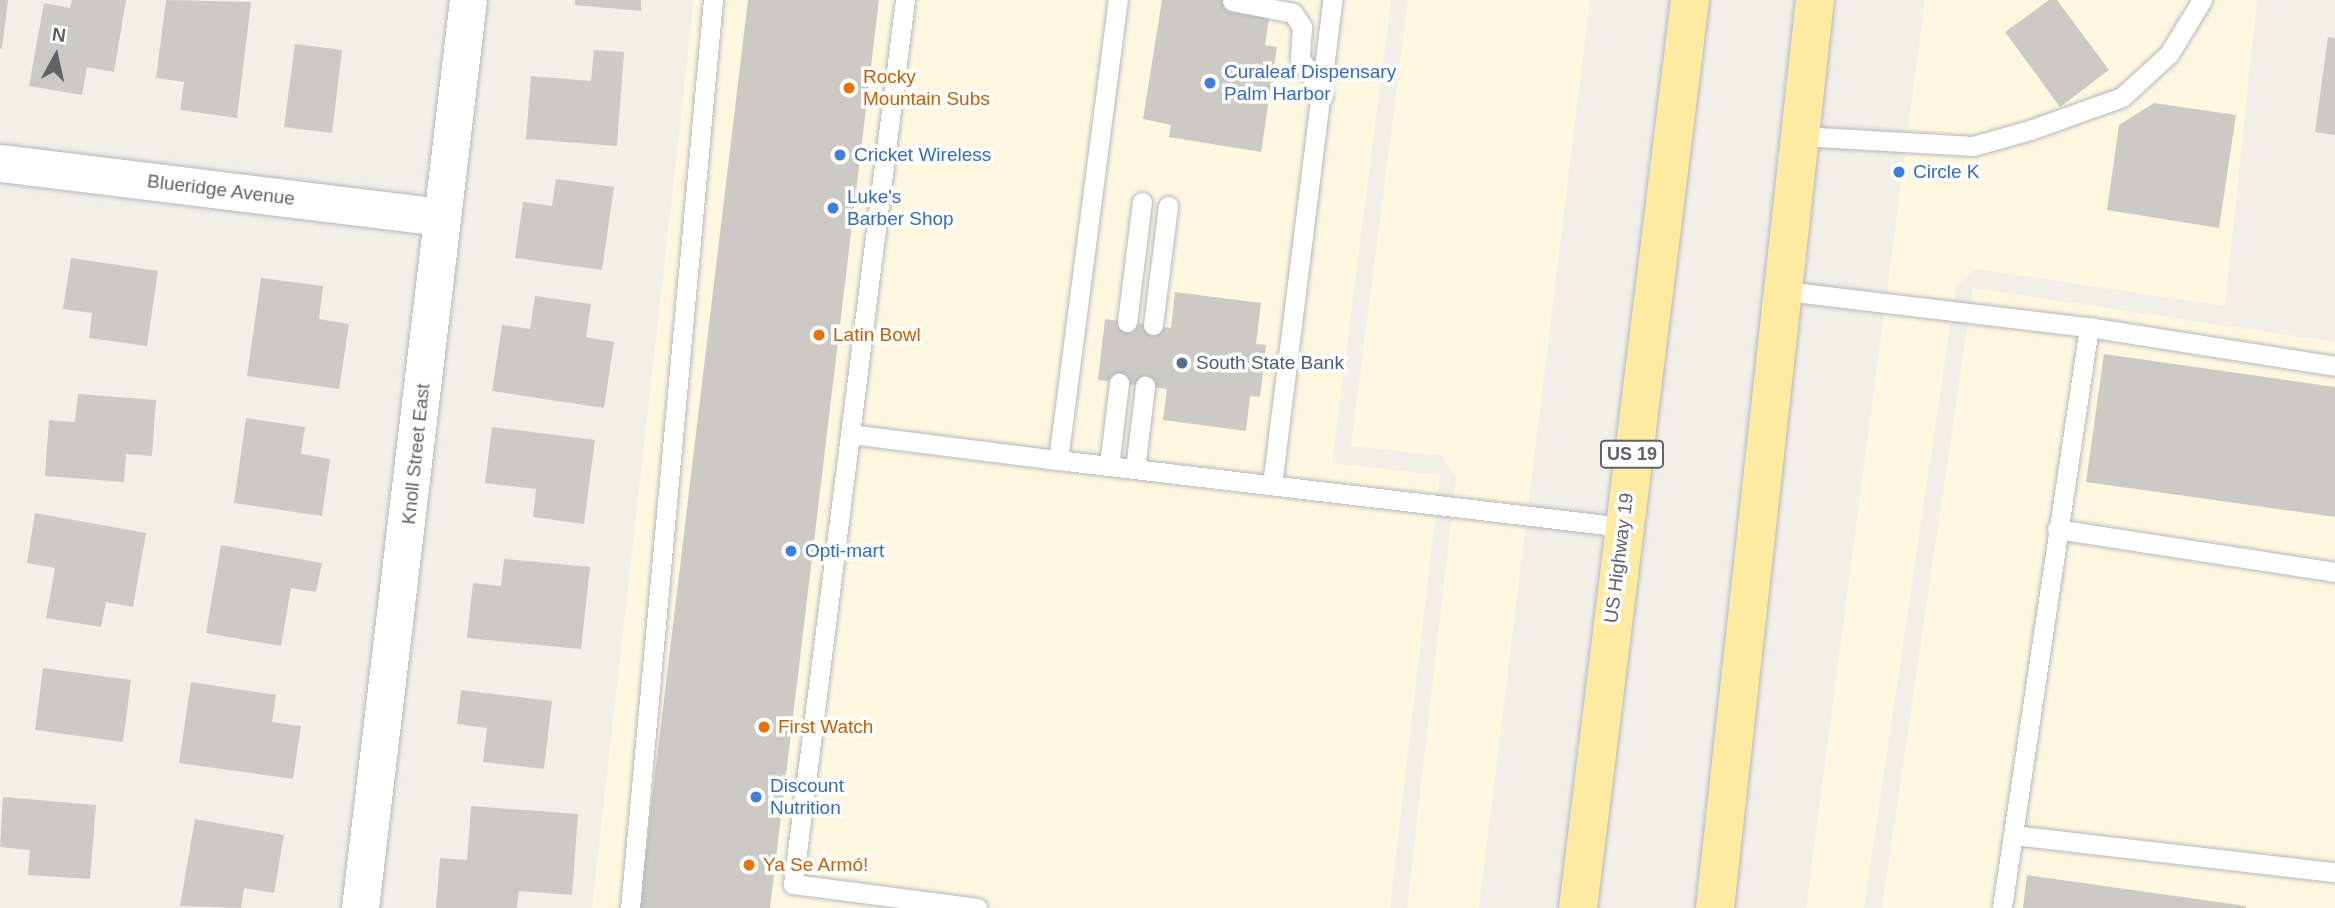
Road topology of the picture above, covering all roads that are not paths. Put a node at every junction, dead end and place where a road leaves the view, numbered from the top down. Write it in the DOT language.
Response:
graph roads {
  1 [pos="468,0"];
  2 [pos="713,0"];
  3 [pos="905,0"];
  4 [pos="1118,0"];
  5 [pos="1332,0"];
  6 [pos="1690,0"];
  7 [pos="1815,0"];
  8 [pos="2202,0"];
  9 [pos="1232,1"];
  10 [pos="1323,96"];
  11 [pos="1801,136"];
  12 [pos="1,169"];
  13 [pos="1142,202"];
  14 [pos="1168,206"];
  15 [pos="442,217"];
  16 [pos="1785,291"];
  17 [pos="1127,321"];
  18 [pos="1153,325"];
  19 [pos="2089,327"];
  20 [pos="2335,366"];
  21 [pos="1119,383"];
  22 [pos="1145,386"];
  23 [pos="851,433"];
  24 [pos="1058,460"];
  25 [pos="1109,466"];
  26 [pos="1135,469"];
  27 [pos="1272,485"];
  28 [pos="1623,527"];
  29 [pos="2057,529"];
  30 [pos="2335,572"];
  31 [pos="2013,835"];
  32 [pos="2335,872"];
  33 [pos="360,908"];
  34 [pos="630,908"];
  35 [pos="977,908"];
  36 [pos="1578,908"];
  37 [pos="1714,908"];
  38 [pos="2002,908"];
  1 -- 15 [label="street, Knoll Street East"];
  2 -- 34 [label="lane"];
  3 -- 23 [label="lane"];
  4 -- 24 [label="lane"];
  5 -- 10 [label="lane"];
  6 -- 28 [label="highway, US Highway 19 / US 19"];
  7 -- 11 [label="highway"];
  8 -- 11 [label="lane"];
  9 -- 10 [label="lane"];
  10 -- 27 [label="lane"];
  11 -- 16 [label="highway"];
  12 -- 15 [label="street, Blueridge Avenue"];
  13 -- 17 [label="lane"];
  14 -- 18 [label="lane"];
  15 -- 33 [label="street, Knoll Street East"];
  16 -- 19 [label="lane"];
  16 -- 37 [label="highway"];
  19 -- 20 [label="lane"];
  19 -- 29 [label="lane"];
  21 -- 25 [label="lane"];
  22 -- 26 [label="lane"];
  23 -- 24 [label="lane"];
  23 -- 35 [label="lane"];
  24 -- 25 [label="lane"];
  25 -- 26 [label="lane"];
  26 -- 27 [label="lane"];
  27 -- 28 [label="lane"];
  28 -- 36 [label="highway, US Highway 19 / US 19"];
  29 -- 30 [label="lane"];
  29 -- 31 [label="lane"];
  31 -- 32 [label="lane"];
  31 -- 38 [label="lane"];
}
